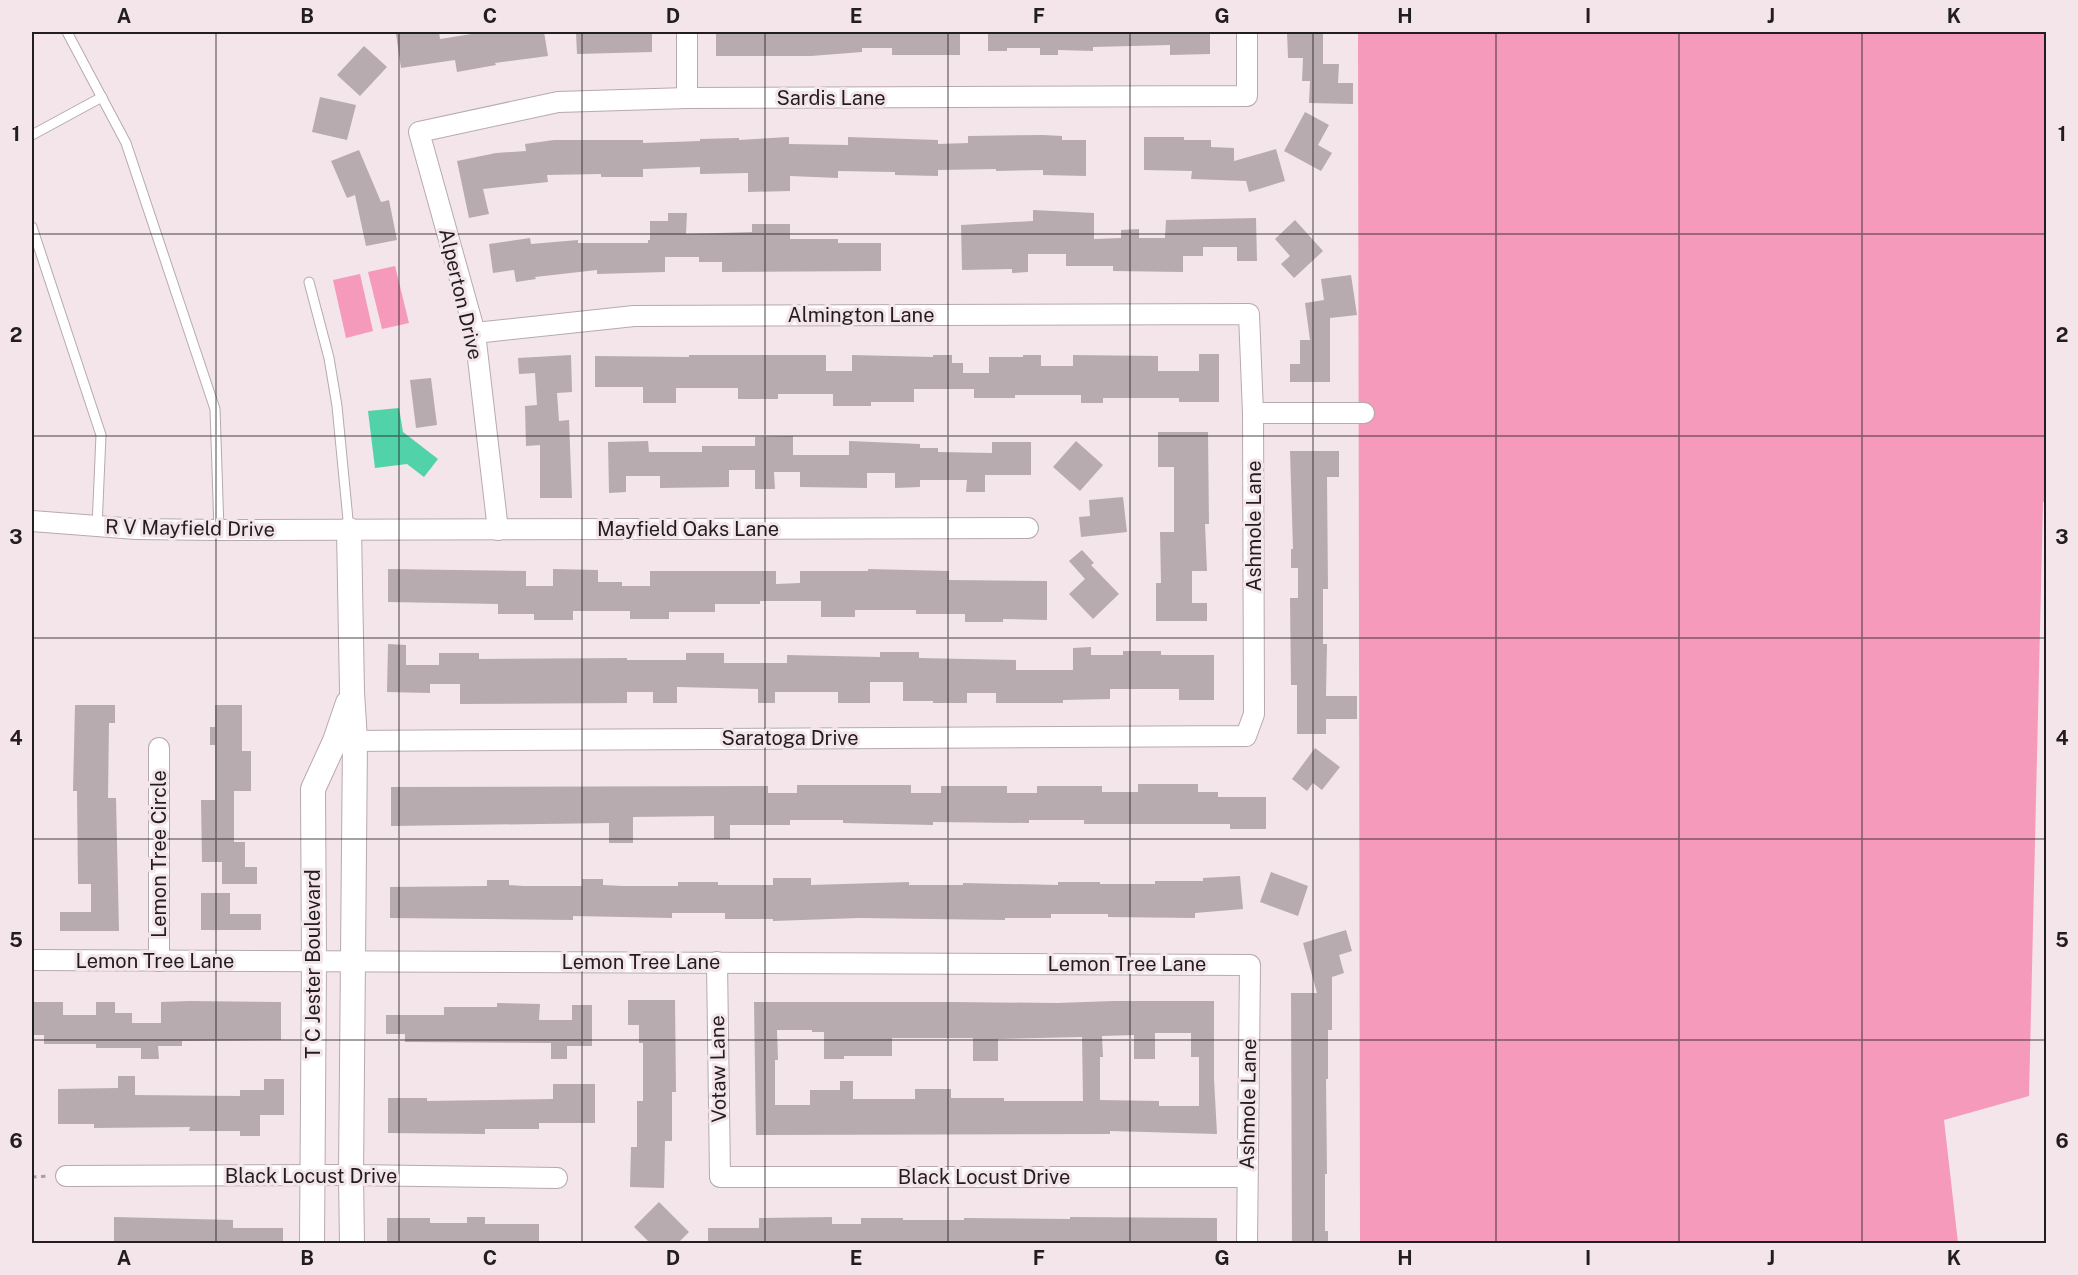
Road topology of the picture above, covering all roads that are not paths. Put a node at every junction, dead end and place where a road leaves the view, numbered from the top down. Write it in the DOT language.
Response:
graph roads {
  1 [pos="67,32"];
  2 [pos="687,32"];
  3 [pos="1247,32"];
  4 [pos="102,97"];
  5 [pos="687,98"];
  6 [pos="418,132"];
  7 [pos="32,135"];
  8 [pos="32,227"];
  9 [pos="309,282"];
  10 [pos="1249,314"];
  11 [pos="475,333"];
  12 [pos="1364,412"];
  13 [pos="1253,413"];
  14 [pos="32,521"];
  15 [pos="97,527"];
  16 [pos="1028,528"];
  17 [pos="219,530"];
  18 [pos="349,530"];
  19 [pos="498,530"];
  20 [pos="1246,736"];
  21 [pos="345,741"];
  22 [pos="159,748"];
  23 [pos="32,960"];
  24 [pos="159,961"];
  25 [pos="314,962"];
  26 [pos="353,962"];
  27 [pos="717,962"];
  28 [pos="1250,965"];
  29 [pos="351,1175"];
  30 [pos="66,1176"];
  31 [pos="313,1176"];
  32 [pos="720,1177"];
  33 [pos="1247,1177"];
  34 [pos="557,1178"];
  35 [pos="312,1244"];
  36 [pos="352,1244"];
  37 [pos="1246,1244"];
  1 -- 4 [label="lane"];
  2 -- 5 [label="street"];
  3 -- 5 [label="street, Sardis Lane"];
  4 -- 7 [label="lane"];
  4 -- 17 [label="lane"];
  5 -- 6 [label="street, Sardis Lane"];
  6 -- 11 [label="street, Alperton Drive"];
  8 -- 15 [label="lane"];
  9 -- 18 [label="lane"];
  10 -- 11 [label="street, Almington Lane"];
  10 -- 13 [label="street, Ashmole Lane"];
  11 -- 19 [label="street, Alperton Drive"];
  12 -- 13 [label="street"];
  13 -- 20 [label="street, Ashmole Lane"];
  14 -- 15 [label="street, R V Mayfield Drive"];
  15 -- 17 [label="street, R V Mayfield Drive"];
  16 -- 19 [label="street, Mayfield Oaks Lane"];
  17 -- 18 [label="street, R V Mayfield Drive"];
  18 -- 19 [label="street, Mayfield Oaks Lane"];
  18 -- 21 [label="street, T C Jester Boulevard"];
  20 -- 21 [label="street, Saratoga Drive"];
  21 -- 25 [label="street, T C Jester Boulevard"];
  21 -- 26 [label="street, T C Jester Boulevard"];
  22 -- 24 [label="street, Lemon Tree Circle"];
  23 -- 24 [label="street, Lemon Tree Lane"];
  24 -- 25 [label="street, Lemon Tree Lane"];
  25 -- 26 [label="street, Lemon Tree Lane"];
  25 -- 31 [label="street, T C Jester Boulevard"];
  26 -- 27 [label="street, Lemon Tree Lane"];
  26 -- 29 [label="street, T C Jester Boulevard"];
  27 -- 28 [label="street, Lemon Tree Lane"];
  27 -- 32 [label="street, Votaw Lane"];
  28 -- 33 [label="street, Ashmole Lane"];
  29 -- 31 [label="street, Black Locust Drive"];
  29 -- 34 [label="street, Black Locust Drive"];
  29 -- 36 [label="street, T C Jester Boulevard"];
  30 -- 31 [label="street, Black Locust Drive"];
  31 -- 35 [label="street, T C Jester Boulevard"];
  32 -- 33 [label="street, Black Locust Drive"];
  33 -- 37 [label="street, Ashmole Lane"];
}
